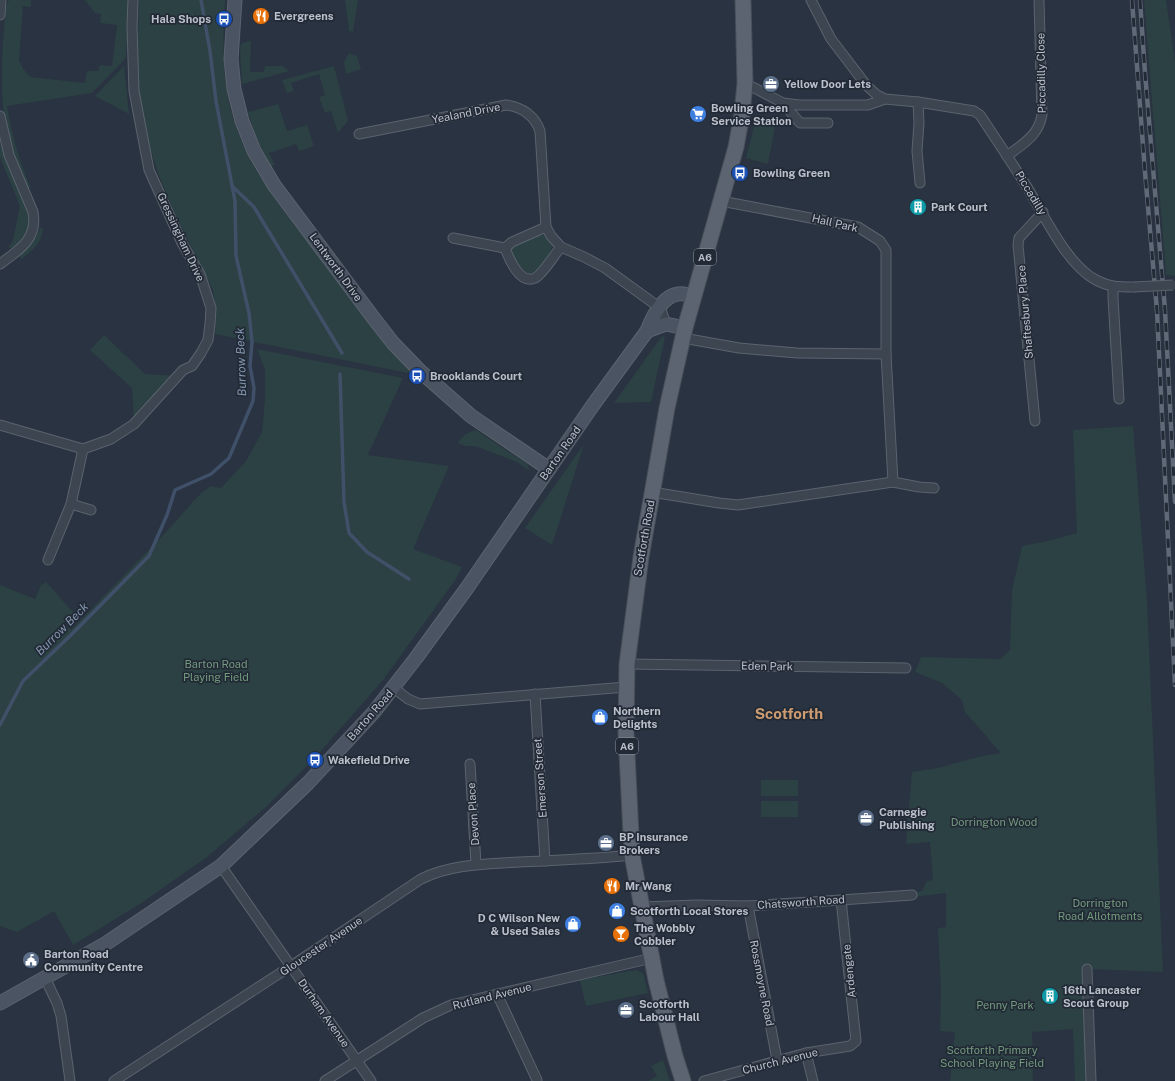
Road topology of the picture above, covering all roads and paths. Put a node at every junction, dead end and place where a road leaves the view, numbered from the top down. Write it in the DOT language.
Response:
graph roads {
  1 [pos="1,0"];
  2 [pos="133,0"];
  3 [pos="235,0"];
  4 [pos="743,0"];
  5 [pos="812,0"];
  6 [pos="1038,0"];
  7 [pos="0,15"];
  8 [pos="745,82"];
  9 [pos="885,99"];
  10 [pos="918,102"];
  11 [pos="784,103"];
  12 [pos="0,116"];
  13 [pos="828,124"];
  14 [pos="359,134"];
  15 [pos="1007,156"];
  16 [pos="920,183"];
  17 [pos="721,201"];
  18 [pos="1043,212"];
  19 [pos="546,227"];
  20 [pos="453,238"];
  21 [pos="560,247"];
  22 [pos="505,248"];
  23 [pos="0,264"];
  24 [pos="1174,285"];
  25 [pos="1113,287"];
  26 [pos="694,296"];
  27 [pos="660,307"];
  28 [pos="666,324"];
  29 [pos="647,331"];
  30 [pos="684,333"];
  31 [pos="886,354"];
  32 [pos="1119,399"];
  33 [pos="1035,421"];
  34 [pos="0,425"];
  35 [pos="83,449"];
  36 [pos="549,469"];
  37 [pos="893,482"];
  38 [pos="934,488"];
  39 [pos="652,492"];
  40 [pos="71,504"];
  41 [pos="91,510"];
  42 [pos="48,560"];
  43 [pos="627,664"];
  44 [pos="906,668"];
  45 [pos="626,686"];
  46 [pos="394,688"];
  47 [pos="534,694"];
  48 [pos="470,764"];
  49 [pos="632,855"];
  50 [pos="545,860"];
  51 [pos="476,864"];
  52 [pos="221,866"];
  53 [pos="912,895"];
  54 [pos="841,900"];
  55 [pos="748,906"];
  56 [pos="642,907"];
  57 [pos="652,958"];
  58 [pos="291,966"];
  59 [pos="1087,968"];
  60 [pos="45,978"];
  61 [pos="497,994"];
  62 [pos="0,1003"];
  63 [pos="856,1042"];
  64 [pos="806,1053"];
  65 [pos="356,1060"];
  66 [pos="777,1060"];
  67 [pos="537,1080"];
  68 [pos="70,1081"];
  69 [pos="114,1081"];
  70 [pos="325,1081"];
  71 [pos="371,1081"];
  72 [pos="683,1081"];
  73 [pos="704,1081"];
  74 [pos="813,1081"];
  75 [pos="1091,1081"];
  1 -- 7 [label="street"];
  2 -- 35 [label="street, Gressingham Drive"];
  3 -- 36 [label="street, Lentworth Drive"];
  4 -- 8 [label="main road, Scotforth Road / A6"];
  5 -- 9 [label="street"];
  6 -- 15 [label="street, Piccadilly Close"];
  8 -- 11 [label="street, Piccadilly"];
  8 -- 17 [label="main road, Scotforth Road / A6"];
  9 -- 10 [label="street, Piccadilly"];
  9 -- 11 [label="street, Piccadilly"];
  10 -- 15 [label="street, Piccadilly"];
  10 -- 16 [label="street"];
  11 -- 13 [label="street"];
  12 -- 23 [label="street"];
  14 -- 19 [label="street, Yealand Drive"];
  15 -- 18 [label="street, Piccadilly"];
  17 -- 26 [label="main road, Scotforth Road / A6"];
  17 -- 31 [label="street, Hall Park"];
  18 -- 25 [label="street, Piccadilly"];
  18 -- 33 [label="street, Shaftesbury Place"];
  19 -- 21 [label="street"];
  19 -- 22 [label="street"];
  20 -- 22 [label="street"];
  21 -- 22 [label="street"];
  21 -- 27 [label="street"];
  24 -- 25 [label="street, Piccadilly, bridge"];
  25 -- 32 [label="street"];
  26 -- 27 [label="street, Barton Road"];
  26 -- 30 [label="main road, Scotforth Road / A6"];
  27 -- 28 [label="street"];
  27 -- 29 [label="street, Barton Road"];
  28 -- 29 [label="street"];
  28 -- 30 [label="street"];
  29 -- 36 [label="street, Barton Road"];
  30 -- 31 [label="street"];
  30 -- 39 [label="main road, Scotforth Road / A6"];
  31 -- 37 [label="street, Hall Park"];
  34 -- 35 [label="street"];
  35 -- 40 [label="street"];
  36 -- 46 [label="street, Barton Road"];
  37 -- 38 [label="street"];
  37 -- 39 [label="street"];
  39 -- 43 [label="main road, Scotforth Road / A6"];
  40 -- 41 [label="street"];
  40 -- 42 [label="street"];
  43 -- 44 [label="street, Eden Park"];
  43 -- 45 [label="main road, Scotforth Road / A6"];
  45 -- 47 [label="street"];
  45 -- 49 [label="main road, Scotforth Road / A6"];
  46 -- 47 [label="street"];
  46 -- 52 [label="street, Barton Road"];
  47 -- 50 [label="street, Emerson Street"];
  48 -- 51 [label="street, Devon Place"];
  49 -- 50 [label="street, Gloucester Avenue"];
  49 -- 56 [label="main road, Scotforth Road / A6"];
  50 -- 51 [label="street, Gloucester Avenue"];
  51 -- 58 [label="street, Gloucester Avenue"];
  52 -- 58 [label="street, Durham Avenue"];
  52 -- 60 [label="street, Barton Road"];
  53 -- 54 [label="street, Chatsworth Road"];
  54 -- 55 [label="street, Chatsworth Road"];
  54 -- 63 [label="street, Ardengate"];
  55 -- 56 [label="street, Chatsworth Road"];
  55 -- 66 [label="street, Rossmoyne Road"];
  56 -- 57 [label="main road, Scotforth Road / A6"];
  57 -- 61 [label="street, Rutland Avenue"];
  57 -- 72 [label="main road, Scotforth Road / A6"];
  58 -- 65 [label="street, Durham Avenue"];
  58 -- 69 [label="street, Gloucester Avenue"];
  59 -- 75 [label="street"];
  60 -- 62 [label="street, Barton Road"];
  60 -- 68 [label="street"];
  61 -- 65 [label="street, Rutland Avenue"];
  61 -- 67 [label="street"];
  63 -- 64 [label="street, Church Avenue"];
  64 -- 66 [label="street, Church Avenue"];
  64 -- 74 [label="street"];
  65 -- 70 [label="street, Rutland Avenue"];
  65 -- 71 [label="street, Durham Avenue"];
  66 -- 73 [label="street, Church Avenue"];
}
